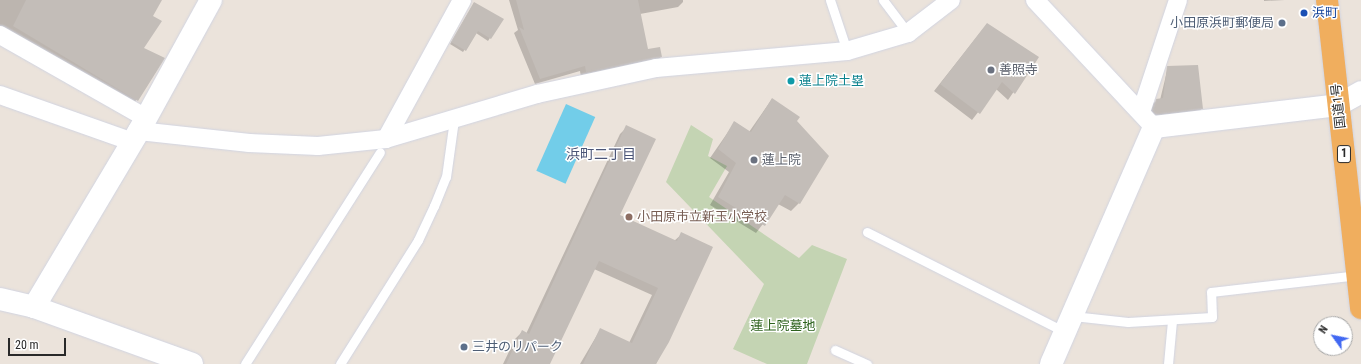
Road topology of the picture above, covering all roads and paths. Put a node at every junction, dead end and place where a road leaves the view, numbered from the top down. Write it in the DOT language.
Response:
graph roads {
  1 [pos="211,0"];
  2 [pos="462,0"];
  3 [pos="830,0"];
  4 [pos="883,0"];
  5 [pos="951,0"];
  6 [pos="1035,0"];
  7 [pos="1178,0"];
  8 [pos="1327,0"];
  9 [pos="908,33"];
  10 [pos="0,35"];
  11 [pos="847,52"];
  12 [pos="1361,92"];
  13 [pos="0,95"];
  14 [pos="1338,105"];
  15 [pos="454,119"];
  16 [pos="1147,120"];
  17 [pos="139,131"];
  18 [pos="383,145"];
  19 [pos="867,232"];
  20 [pos="1359,274"];
  21 [pos="0,299"];
  22 [pos="34,307"];
  23 [pos="1361,308"];
  24 [pos="1172,321"];
  25 [pos="1069,324"];
  26 [pos="835,350"];
  27 [pos="192,364"];
  28 [pos="245,364"];
  29 [pos="340,364"];
  30 [pos="867,364"];
  31 [pos="1051,364"];
  32 [pos="1168,364"];
  1 -- 17 [label="street"];
  2 -- 18 [label="street"];
  3 -- 11 [label="lane"];
  4 -- 9 [label="lane"];
  5 -- 9 [label="street"];
  6 -- 16 [label="street"];
  7 -- 16 [label="street"];
  8 -- 14 [label="highway, 国道1号 / 1"];
  9 -- 11 [label="street"];
  10 -- 17 [label="street"];
  11 -- 15 [label="street"];
  12 -- 14 [label="street"];
  13 -- 17 [label="street"];
  14 -- 16 [label="street"];
  14 -- 20 [label="highway, 国道1号 / 1"];
  15 -- 18 [label="street"];
  15 -- 29 [label="lane"];
  16 -- 25 [label="street"];
  17 -- 18 [label="street"];
  17 -- 22 [label="street"];
  18 -- 28 [label="lane"];
  19 -- 25 [label="lane"];
  20 -- 23 [label="highway, 国道1号 / 1"];
  20 -- 24 [label="lane"];
  21 -- 22 [label="street"];
  22 -- 27 [label="street"];
  24 -- 25 [label="lane"];
  24 -- 32 [label="lane"];
  25 -- 31 [label="street"];
  26 -- 30 [label="lane"];
}
